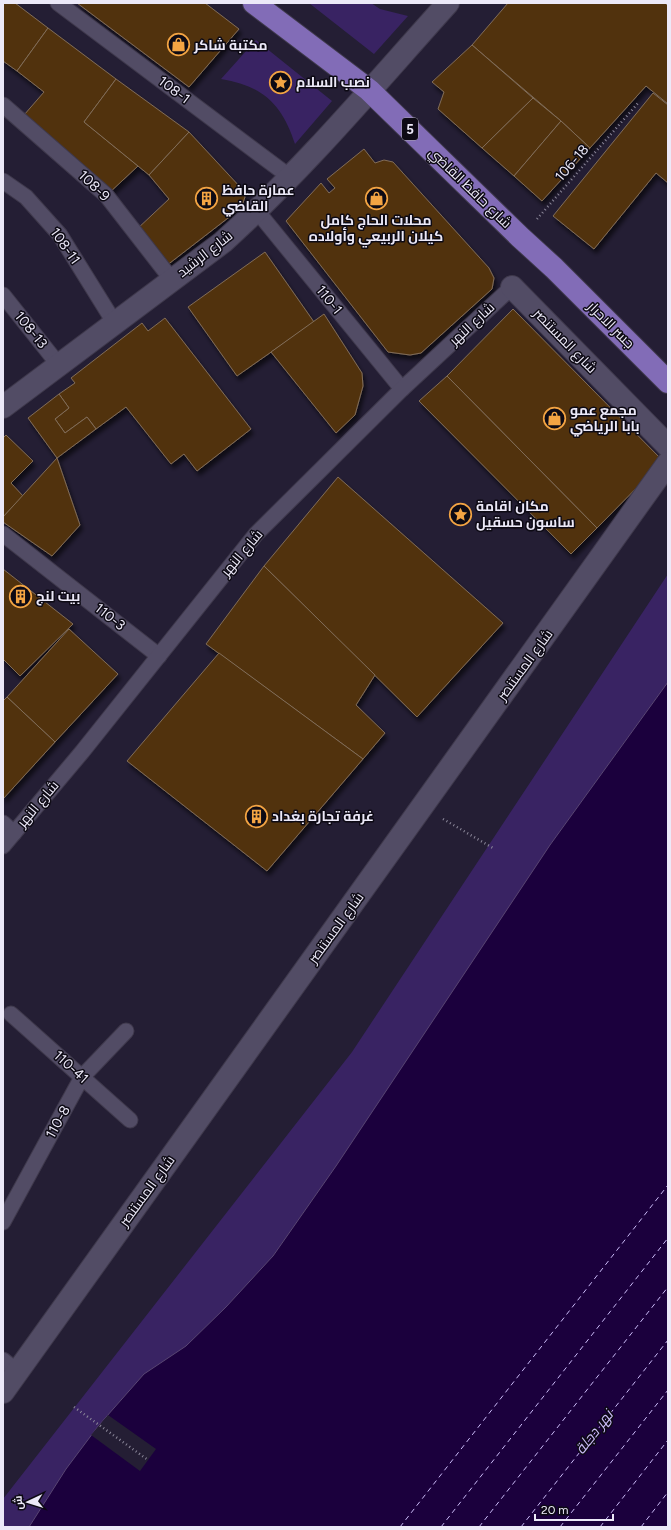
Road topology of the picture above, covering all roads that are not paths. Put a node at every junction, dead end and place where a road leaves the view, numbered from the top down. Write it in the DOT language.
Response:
graph roads {
  1 [pos="58,3"];
  2 [pos="254,3"];
  3 [pos="448,3"];
  4 [pos="370,90"];
  5 [pos="3,105"];
  6 [pos="290,177"];
  7 [pos="3,181"];
  8 [pos="257,211"];
  9 [pos="554,268"];
  10 [pos="172,280"];
  11 [pos="512,287"];
  12 [pos="3,295"];
  13 [pos="114,322"];
  14 [pos="58,364"];
  15 [pos="668,382"];
  16 [pos="402,389"];
  17 [pos="3,407"];
  18 [pos="668,446"];
  19 [pos="668,463"];
  20 [pos="3,534"];
  21 [pos="159,656"];
  22 [pos="3,823"];
  23 [pos="14,833"];
  24 [pos="3,846"];
  25 [pos="12,1014"];
  26 [pos="126,1031"];
  27 [pos="82,1077"];
  28 [pos="130,1120"];
  29 [pos="3,1222"];
  30 [pos="10,1366"];
  31 [pos="3,1392"];
  1 -- 6 [label="lane, 108-1"];
  2 -- 4 [label="main road, شارع حافظ القاضي / 5"];
  3 -- 4 [label="street, شارع الرشيد"];
  4 -- 6 [label="street, شارع الرشيد"];
  4 -- 9 [label="main road, شارع حافظ القاضي / 5"];
  5 -- 10 [label="lane, 108-9"];
  6 -- 8 [label="street, شارع الرشيد"];
  7 -- 13 [label="lane, 108-11"];
  8 -- 10 [label="street, شارع الرشيد"];
  8 -- 16 [label="lane, 110-1"];
  9 -- 15 [label="main road, جسر الاحرار"];
  10 -- 13 [label="street, شارع الرشيد"];
  11 -- 16 [label="lane, شارع النهر"];
  11 -- 18 [label="street, شارع المستنصر"];
  12 -- 14 [label="lane, 108-13"];
  13 -- 14 [label="street, شارع الرشيد"];
  14 -- 17 [label="street, شارع الرشيد"];
  16 -- 21 [label="lane, شارع النهر"];
  19 -- 30 [label="street, شارع المستنصر"];
  20 -- 21 [label="lane, 110-3"];
  21 -- 23 [label="lane, شارع النهر"];
  22 -- 23 [label="lane"];
  23 -- 24 [label="lane, شارع النهر"];
  25 -- 27 [label="lane, 110-41"];
  26 -- 27 [label="lane, 110-8"];
  27 -- 28 [label="lane, 110-41"];
  27 -- 29 [label="lane, 110-8"];
  30 -- 31 [label="street, شارع المستنصر"];
}
